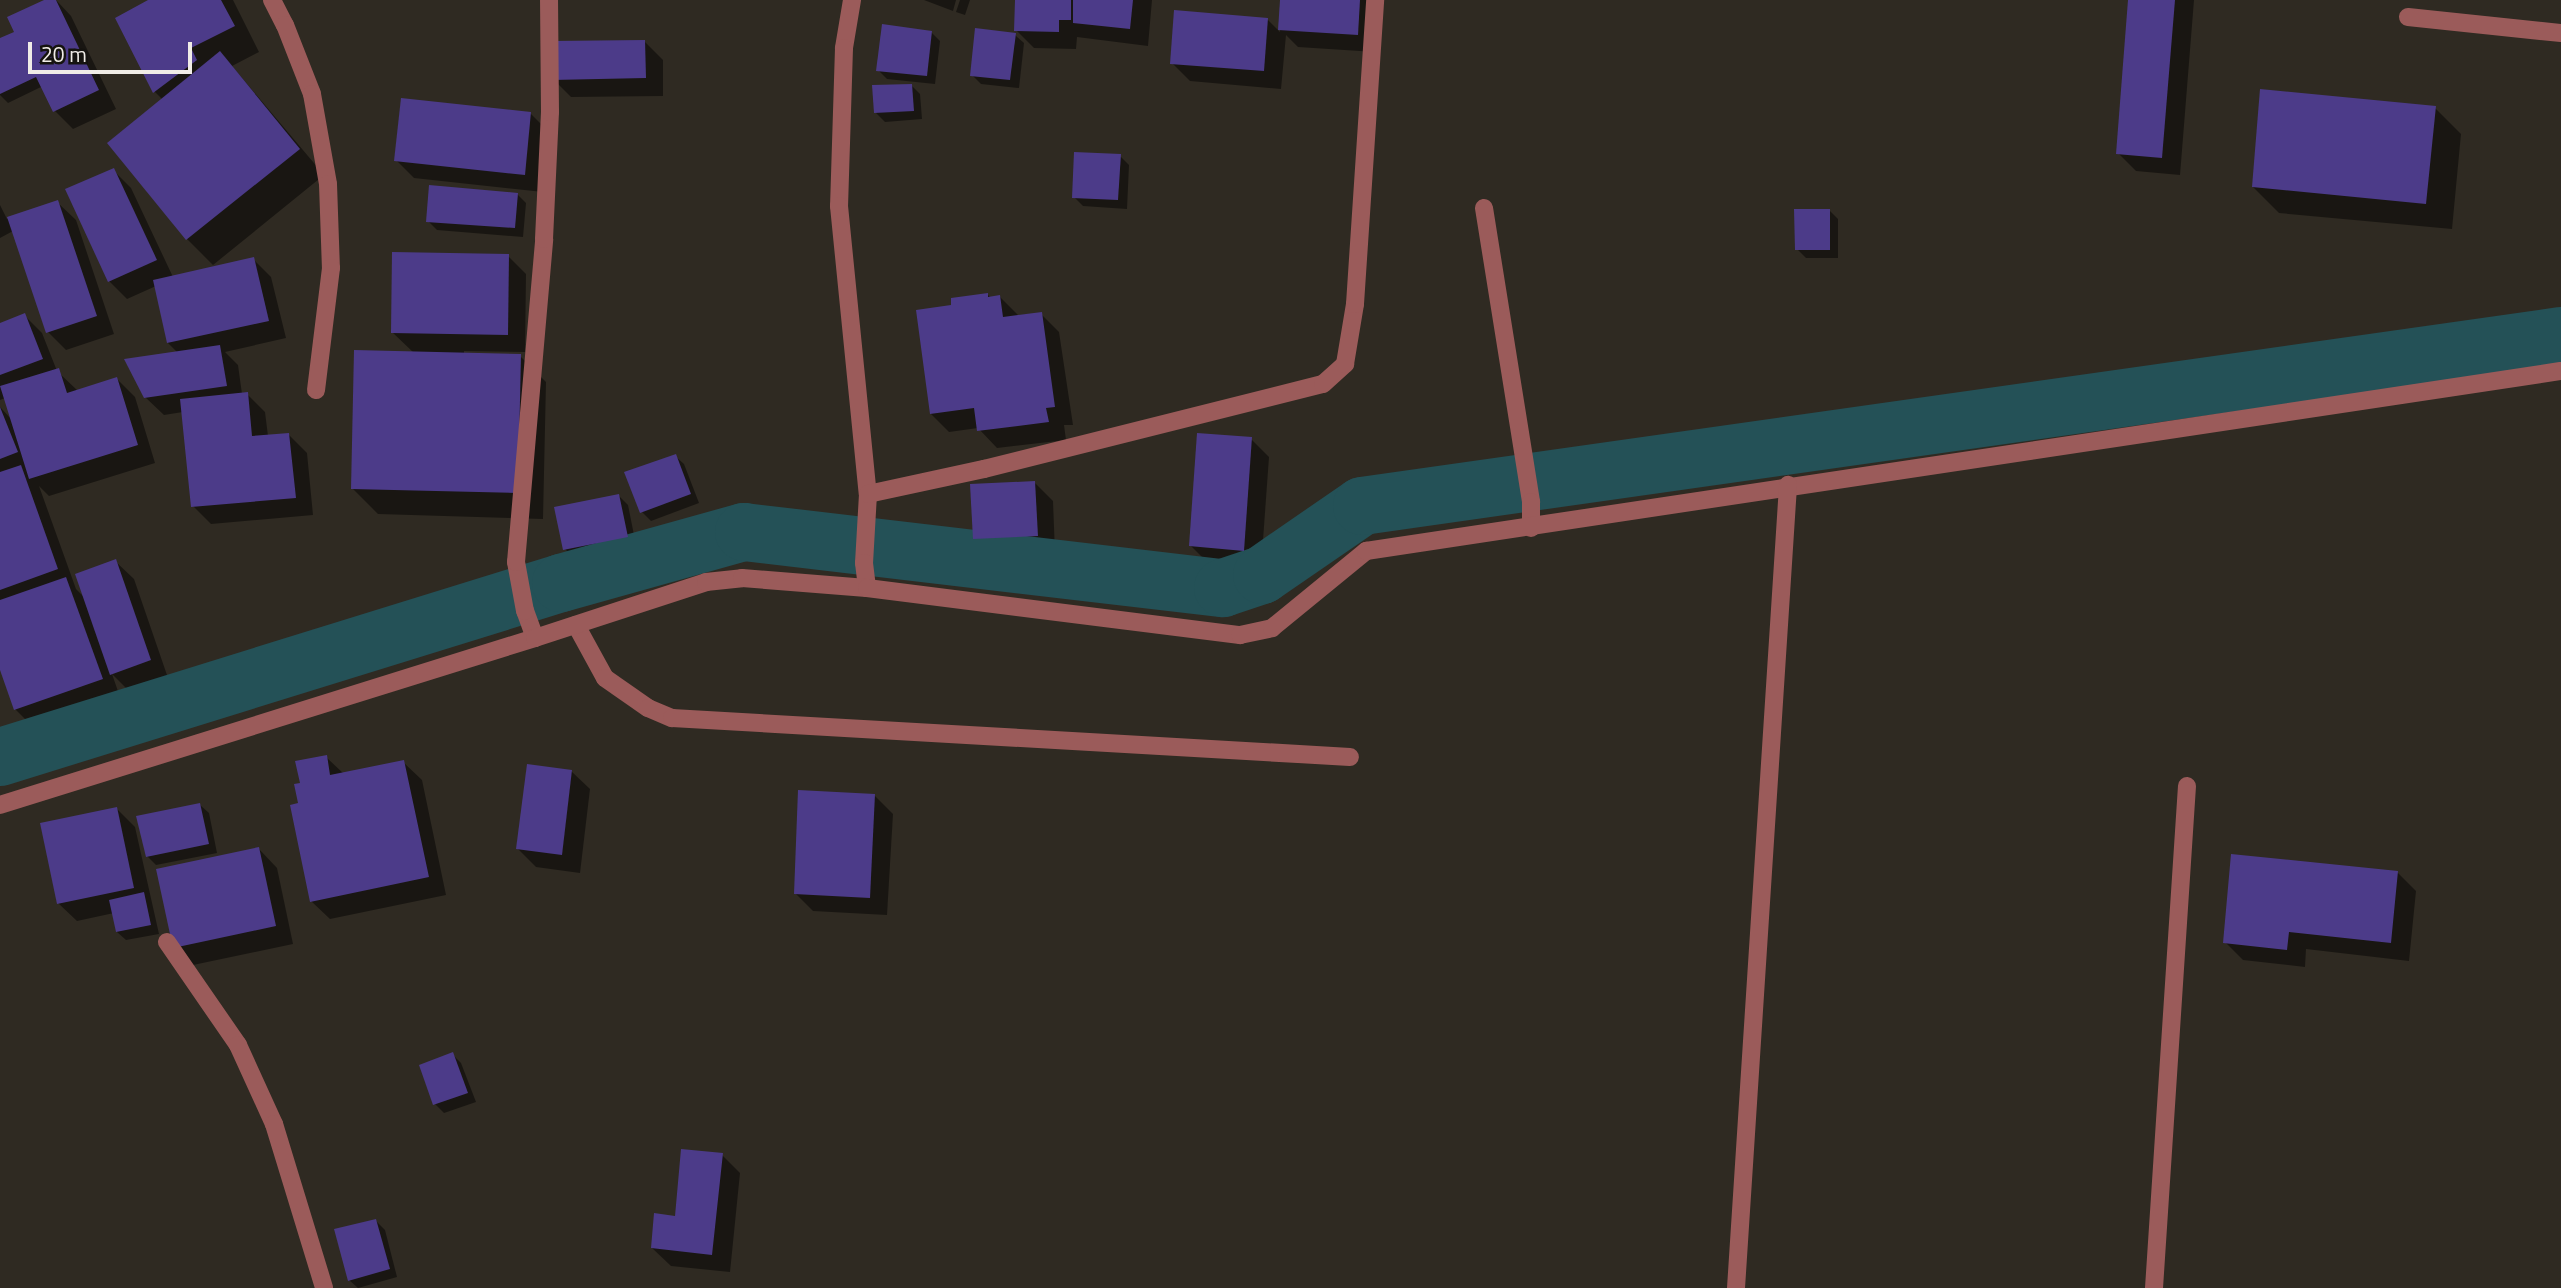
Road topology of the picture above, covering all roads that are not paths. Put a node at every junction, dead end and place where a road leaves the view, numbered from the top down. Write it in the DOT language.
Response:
graph roads {
  1 [pos="272,0"];
  2 [pos="549,0"];
  3 [pos="852,0"];
  4 [pos="1375,0"];
  5 [pos="2408,17"];
  6 [pos="2561,33"];
  7 [pos="1484,208"];
  8 [pos="2561,371"];
  9 [pos="316,390"];
  10 [pos="1788,485"];
  11 [pos="867,494"];
  12 [pos="1531,528"];
  13 [pos="867,588"];
  14 [pos="576,625"];
  15 [pos="536,638"];
  16 [pos="1350,757"];
  17 [pos="2187,786"];
  18 [pos="0,805"];
  19 [pos="167,942"];
  20 [pos="324,1288"];
  21 [pos="1736,1288"];
  22 [pos="2154,1288"];
  1 -- 9 [label="street"];
  2 -- 15 [label="street"];
  3 -- 11 [label="street"];
  4 -- 11 [label="street"];
  5 -- 6 [label="street"];
  7 -- 12 [label="street"];
  8 -- 10 [label="street"];
  10 -- 12 [label="street"];
  10 -- 21 [label="street"];
  11 -- 13 [label="street"];
  12 -- 13 [label="street"];
  13 -- 14 [label="street"];
  14 -- 15 [label="street"];
  14 -- 16 [label="street"];
  15 -- 18 [label="street"];
  17 -- 22 [label="street"];
  19 -- 20 [label="street"];
}
